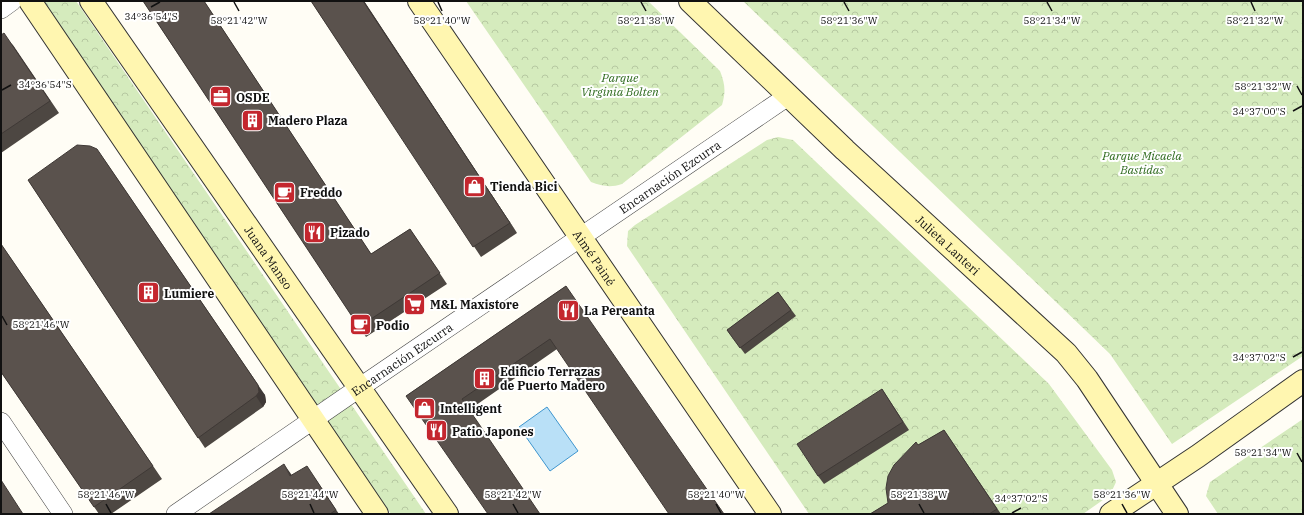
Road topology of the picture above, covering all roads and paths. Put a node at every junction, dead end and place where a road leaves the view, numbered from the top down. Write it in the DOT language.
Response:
graph roads {
  1 [pos="12,1"];
  2 [pos="30,1"];
  3 [pos="91,1"];
  4 [pos="419,1"];
  5 [pos="690,1"];
  6 [pos="1,9"];
  7 [pos="788,96"];
  8 [pos="582,237"];
  9 [pos="1303,381"];
  10 [pos="359,388"];
  11 [pos="313,420"];
  12 [pos="1,422"];
  13 [pos="1156,484"];
  14 [pos="63,514"];
  15 [pos="176,514"];
  16 [pos="377,514"];
  17 [pos="447,514"];
  18 [pos="770,514"];
  19 [pos="1111,514"];
  20 [pos="1177,514"];
  1 -- 6 [label="street"];
  2 -- 11 [label="street"];
  3 -- 10 [label="street, Juana Manso"];
  4 -- 8 [label="street, Aimé Painé"];
  5 -- 7 [label="street, Julieta Lanteri"];
  7 -- 8 [label="street, Encarnación Ezcurra"];
  7 -- 13 [label="street, Julieta Lanteri"];
  8 -- 10 [label="street, Encarnación Ezcurra"];
  8 -- 18 [label="street, Aimé Painé"];
  9 -- 13 [label="street"];
  10 -- 11 [label="street, Encarnación Ezcurra"];
  10 -- 17 [label="street, Juana Manso"];
  11 -- 15 [label="street, Encarnación Ezcurra"];
  11 -- 16 [label="street"];
  12 -- 14 [label="street"];
  13 -- 19 [label="street"];
  13 -- 20 [label="street, Julieta Lanteri"];
}
